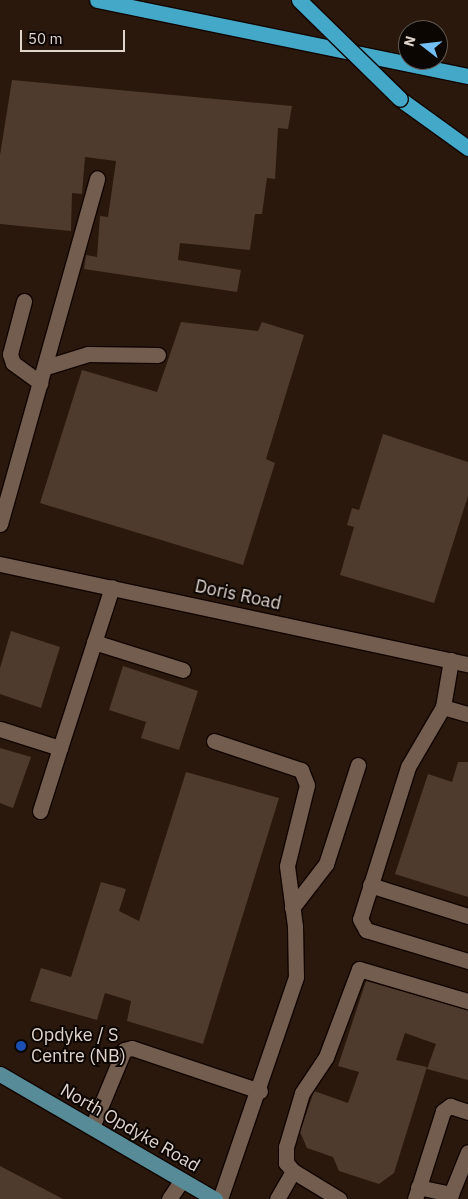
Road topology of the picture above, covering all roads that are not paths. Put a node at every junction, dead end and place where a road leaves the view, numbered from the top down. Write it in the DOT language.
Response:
graph roads {
  1 [pos="97,0"];
  2 [pos="299,0"];
  3 [pos="468,76"];
  4 [pos="468,148"];
  5 [pos="97,178"];
  6 [pos="24,301"];
  7 [pos="158,355"];
  8 [pos="46,367"];
  9 [pos="41,383"];
  10 [pos="0,524"];
  11 [pos="0,564"];
  12 [pos="112,587"];
  13 [pos="94,642"];
  14 [pos="451,660"];
  15 [pos="468,664"];
  16 [pos="183,670"];
  17 [pos="444,707"];
  18 [pos="468,714"];
  19 [pos="0,729"];
  20 [pos="214,741"];
  21 [pos="60,748"];
  22 [pos="358,765"];
  23 [pos="40,811"];
  24 [pos="370,885"];
  25 [pos="292,908"];
  26 [pos="468,916"];
  27 [pos="468,961"];
  28 [pos="468,1001"];
  29 [pos="0,1074"];
  30 [pos="260,1091"];
  31 [pos="468,1112"];
  32 [pos="92,1127"];
  33 [pos="468,1152"];
  34 [pos="293,1171"];
  35 [pos="182,1180"];
  36 [pos="416,1193"];
  37 [pos="212,1198"];
  38 [pos="169,1199"];
  39 [pos="277,1199"];
  40 [pos="338,1199"];
  1 -- 3 [label="highway"];
  2 -- 4 [label="highway, bridge"];
  5 -- 8 [label="street"];
  6 -- 9 [label="street"];
  7 -- 8 [label="street"];
  8 -- 9 [label="street"];
  9 -- 10 [label="street"];
  11 -- 12 [label="street, Doris Road"];
  12 -- 13 [label="street"];
  12 -- 14 [label="street, Doris Road"];
  13 -- 16 [label="street"];
  13 -- 21 [label="street"];
  14 -- 15 [label="street, Doris Road"];
  14 -- 17 [label="street"];
  17 -- 18 [label="street"];
  17 -- 24 [label="street"];
  19 -- 21 [label="street"];
  20 -- 25 [label="street"];
  21 -- 23 [label="street"];
  22 -- 25 [label="street"];
  24 -- 26 [label="street"];
  24 -- 27 [label="street"];
  25 -- 30 [label="street"];
  28 -- 34 [label="street"];
  29 -- 32 [label="main road, North Opdyke Road"];
  30 -- 32 [label="street"];
  30 -- 37 [label="street"];
  31 -- 36 [label="street"];
  32 -- 35 [label="main road, North Opdyke Road"];
  33 -- 36 [label="street"];
  34 -- 39 [label="street"];
  34 -- 40 [label="street"];
  35 -- 37 [label="main road, North Opdyke Road"];
  35 -- 38 [label="street"];
}
